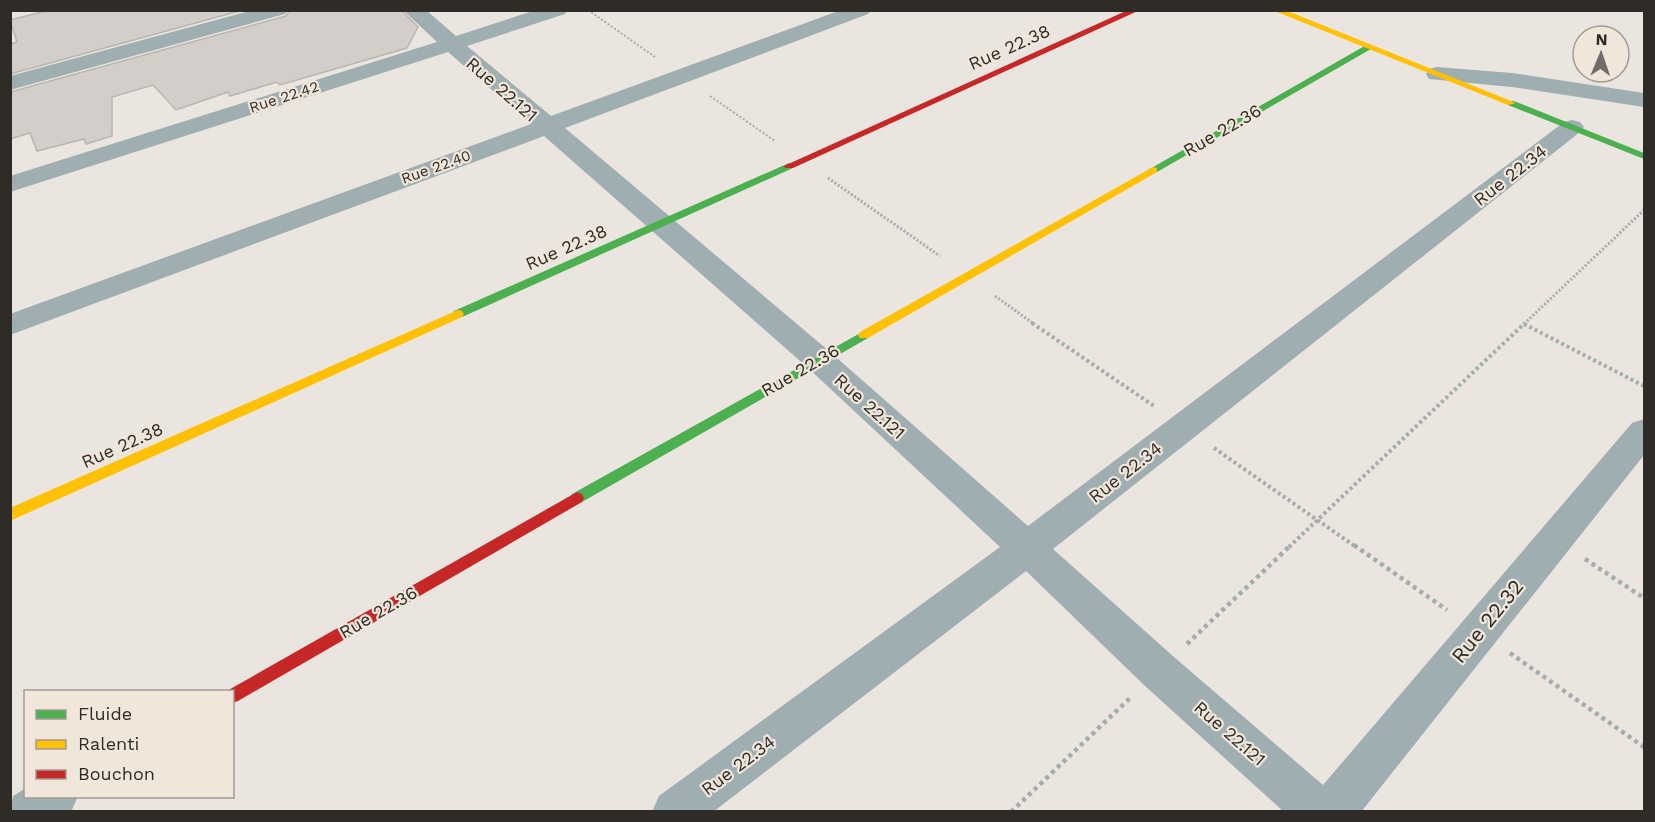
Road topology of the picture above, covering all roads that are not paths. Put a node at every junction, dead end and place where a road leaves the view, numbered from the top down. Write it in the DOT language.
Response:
graph roads {
  1 [pos="278,10"];
  2 [pos="413,10"];
  3 [pos="558,10"];
  4 [pos="861,10"];
  5 [pos="1136,10"];
  6 [pos="1276,10"];
  7 [pos="451,44"];
  8 [pos="1368,47"];
  9 [pos="1437,74"];
  10 [pos="10,83"];
  11 [pos="1644,100"];
  12 [pos="546,127"];
  13 [pos="1572,127"];
  14 [pos="1644,156"];
  15 [pos="10,184"];
  16 [pos="660,224"];
  17 [pos="10,325"];
  18 [pos="818,359"];
  19 [pos="1644,432"];
  20 [pos="10,515"];
  21 [pos="1027,548"];
  22 [pos="234,694"];
  23 [pos="53,798"];
  24 [pos="29,812"];
  25 [pos="675,812"];
  26 [pos="1319,812"];
  27 [pos="1331,812"];
  1 -- 10 [label="street"];
  2 -- 7 [label="street, Rue 22.121"];
  3 -- 7 [label="street, Rue 22.42"];
  4 -- 12 [label="street, Rue 22.40"];
  5 -- 16 [label="street, Rue 22.38"];
  6 -- 8 [label="street"];
  7 -- 12 [label="street, Rue 22.121"];
  7 -- 15 [label="street, Rue 22.42"];
  8 -- 9 [label="street"];
  8 -- 18 [label="street, Rue 22.36"];
  9 -- 11 [label="street"];
  9 -- 13 [label="street"];
  12 -- 16 [label="street, Rue 22.121"];
  12 -- 17 [label="street, Rue 22.40"];
  13 -- 14 [label="street"];
  13 -- 21 [label="street, Rue 22.34"];
  16 -- 18 [label="street, Rue 22.121"];
  16 -- 20 [label="street, Rue 22.38"];
  18 -- 21 [label="street, Rue 22.121"];
  18 -- 22 [label="street, Rue 22.36"];
  19 -- 27 [label="street, Rue 22.32"];
  21 -- 25 [label="street, Rue 22.34"];
  21 -- 26 [label="street, Rue 22.121"];
  23 -- 24 [label="street"];
}
